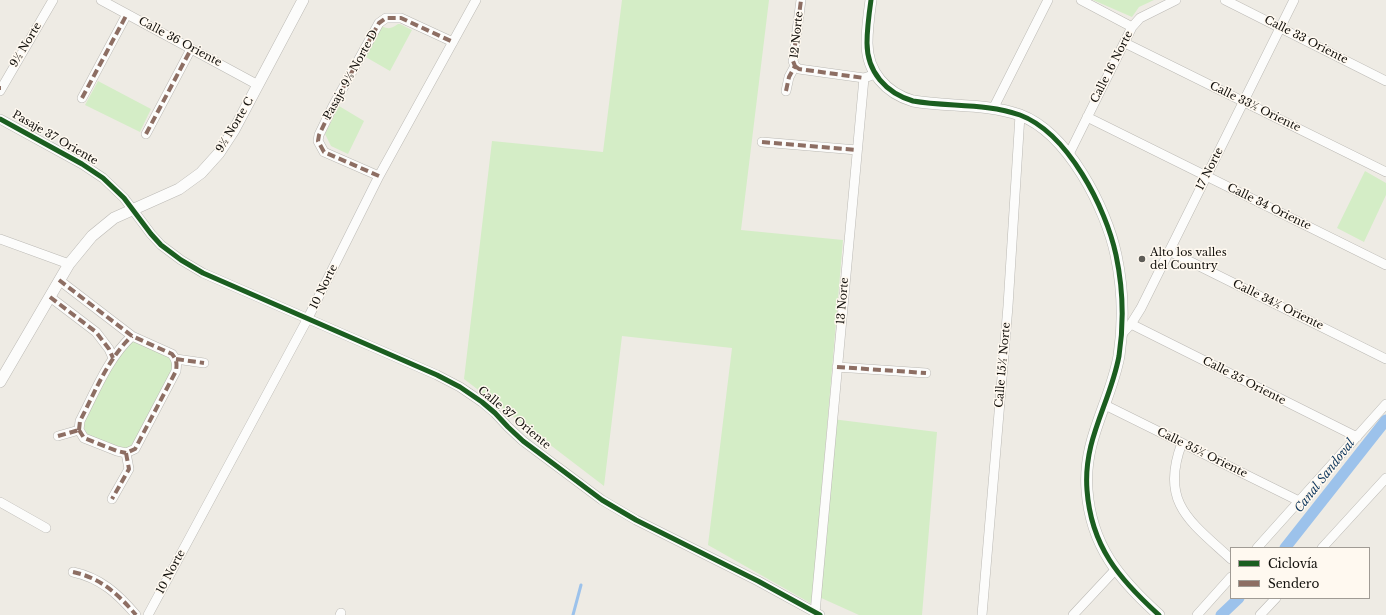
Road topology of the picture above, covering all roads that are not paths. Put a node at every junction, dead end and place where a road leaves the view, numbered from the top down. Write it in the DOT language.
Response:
graph roads {
  1 [pos="53,0"];
  2 [pos="101,0"];
  3 [pos="303,0"];
  4 [pos="476,0"];
  5 [pos="801,0"];
  6 [pos="870,0"];
  7 [pos="1048,0"];
  8 [pos="1081,0"];
  9 [pos="1176,0"];
  10 [pos="1225,0"];
  11 [pos="1294,0"];
  12 [pos="127,14"];
  13 [pos="1132,27"];
  14 [pos="1281,28"];
  15 [pos="453,42"];
  16 [pos="1124,43"];
  17 [pos="191,48"];
  18 [pos="795,66"];
  19 [pos="876,75"];
  20 [pos="864,78"];
  21 [pos="1386,81"];
  22 [pos="258,85"];
  23 [pos="0,89"];
  24 [pos="786,91"];
  25 [pos="82,98"];
  26 [pos="1244,102"];
  27 [pos="993,109"];
  28 [pos="1020,115"];
  29 [pos="1087,117"];
  30 [pos="0,119"];
  31 [pos="146,134"];
  32 [pos="762,142"];
  33 [pos="857,150"];
  34 [pos="1069,154"];
  35 [pos="1386,172"];
  36 [pos="379,176"];
  37 [pos="1206,176"];
  38 [pos="134,209"];
  39 [pos="0,239"];
  40 [pos="1169,251"];
  41 [pos="69,264"];
  42 [pos="1386,265"];
  43 [pos="59,280"];
  44 [pos="50,297"];
  45 [pos="308,318"];
  46 [pos="1131,324"];
  47 [pos="1121,335"];
  48 [pos="132,336"];
  49 [pos="113,358"];
  50 [pos="176,359"];
  51 [pos="1386,359"];
  52 [pos="204,362"];
  53 [pos="837,367"];
  54 [pos="926,373"];
  55 [pos="0,382"];
  56 [pos="1386,404"];
  57 [pos="1105,405"];
  58 [pos="79,430"];
  59 [pos="58,436"];
  60 [pos="1357,437"];
  61 [pos="1182,443"];
  62 [pos="126,453"];
  63 [pos="1386,478"];
  64 [pos="112,499"];
  65 [pos="1300,501"];
  66 [pos="0,502"];
  67 [pos="46,528"];
  68 [pos="1258,547"];
  69 [pos="1323,547"];
  70 [pos="1230,558"];
  71 [pos="1115,570"];
  72 [pos="73,572"];
  73 [pos="1230,578"];
  74 [pos="1275,599"];
  75 [pos="150,612"];
  76 [pos="818,614"];
  77 [pos="136,615"];
  78 [pos="160,615"];
  79 [pos="982,615"];
  80 [pos="1073,615"];
  81 [pos="1159,615"];
  82 [pos="1197,615"];
  83 [pos="1260,615"];
  1 -- 23 [label="street, 9½ Norte"];
  2 -- 12 [label="street, Calle 36 Oriente"];
  3 -- 22 [label="street, 9½ Norte C"];
  4 -- 15 [label="street, 10 Norte"];
  5 -- 18 [label="street, 12 Norte"];
  6 -- 19 [label="street"];
  7 -- 27 [label="street"];
  8 -- 13 [label="street"];
  9 -- 13 [label="street, Calle 16 Norte"];
  10 -- 14 [label="street, Calle 33 Oriente"];
  11 -- 14 [label="street, 17 Norte"];
  12 -- 17 [label="street, Calle 36 Oriente"];
  12 -- 25 [label="street"];
  13 -- 16 [label="street, Calle 16 Norte"];
  14 -- 21 [label="street, Calle 33 Oriente"];
  14 -- 26 [label="street, 17 Norte"];
  15 -- 36 [label="street, 10 Norte"];
  15 -- 36 [label="street, Pasaje 9½ Norte D"];
  16 -- 26 [label="street, Calle 33½ Oriente"];
  16 -- 29 [label="street, Calle 16 Norte"];
  17 -- 22 [label="street, Calle 36 Oriente"];
  17 -- 31 [label="street"];
  18 -- 20 [label="street"];
  18 -- 24 [label="street, 12 Norte"];
  19 -- 20 [label="street"];
  19 -- 27 [label="street"];
  20 -- 33 [label="street, 13 Norte"];
  22 -- 38 [label="street, 9½ Norte C"];
  26 -- 35 [label="street, Calle 33½ Oriente"];
  26 -- 37 [label="street, 17 Norte"];
  27 -- 28 [label="street"];
  28 -- 34 [label="street"];
  28 -- 79 [label="street, Calle 15½ Norte"];
  29 -- 34 [label="street, Calle 16 Norte"];
  29 -- 37 [label="street, Calle 34 Oriente"];
  30 -- 38 [label="street, Pasaje 37 Oriente"];
  32 -- 33 [label="street"];
  33 -- 53 [label="street, 13 Norte"];
  34 -- 47 [label="street"];
  36 -- 45 [label="street, 10 Norte"];
  37 -- 40 [label="street, 17 Norte"];
  37 -- 42 [label="street, Calle 34 Oriente"];
  38 -- 41 [label="street, 9½ Norte C"];
  38 -- 45 [label="street, Calle 37 Oriente"];
  39 -- 41 [label="street"];
  40 -- 46 [label="street, 17 Norte"];
  40 -- 51 [label="street, Calle 34½ Oriente"];
  41 -- 43 [label="street, 9½ Norte C"];
  43 -- 44 [label="street, 9½ Norte C"];
  43 -- 48 [label="street"];
  44 -- 49 [label="street"];
  44 -- 55 [label="street, 9½ Norte C"];
  45 -- 75 [label="street, 10 Norte"];
  45 -- 76 [label="street, Calle 37 Oriente"];
  46 -- 47 [label="street, 17 Norte"];
  46 -- 60 [label="street, Calle 35 Oriente"];
  47 -- 57 [label="street"];
  48 -- 49 [label="street"];
  48 -- 50 [label="street"];
  49 -- 58 [label="street"];
  50 -- 52 [label="street"];
  50 -- 62 [label="street"];
  53 -- 54 [label="street"];
  53 -- 76 [label="street, 13 Norte"];
  56 -- 60 [label="street"];
  57 -- 61 [label="street, Calle 35½ Oriente"];
  57 -- 71 [label="street"];
  58 -- 59 [label="street"];
  58 -- 62 [label="street"];
  60 -- 65 [label="street"];
  61 -- 65 [label="street, Calle 35½ Oriente"];
  61 -- 70 [label="street"];
  62 -- 64 [label="street"];
  63 -- 69 [label="street"];
  65 -- 68 [label="street"];
  66 -- 67 [label="street"];
  71 -- 80 [label="street"];
  71 -- 81 [label="street"];
  72 -- 77 [label="street"];
  73 -- 82 [label="street"];
  74 -- 83 [label="street"];
  75 -- 78 [label="street"];
}
